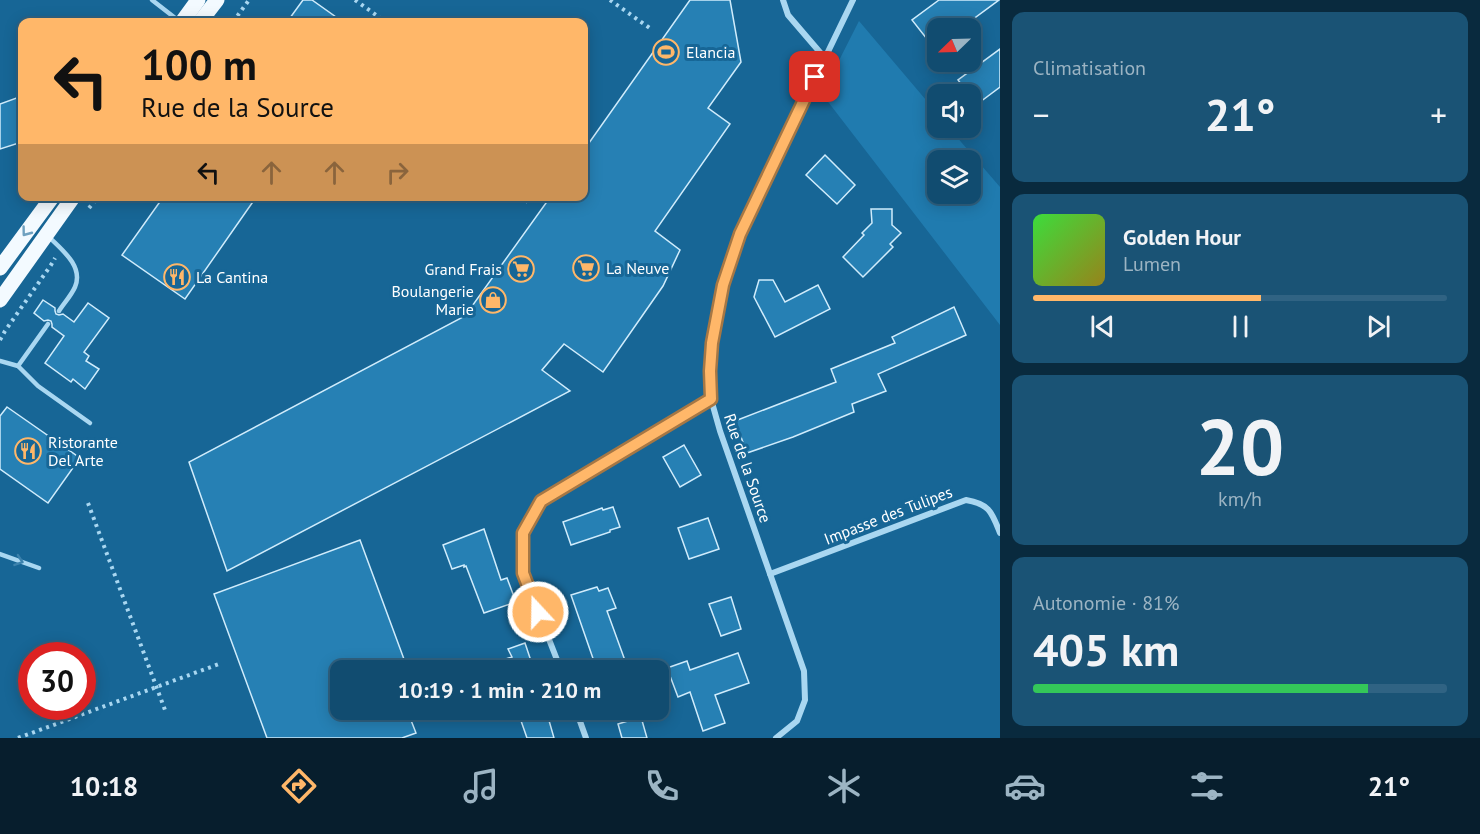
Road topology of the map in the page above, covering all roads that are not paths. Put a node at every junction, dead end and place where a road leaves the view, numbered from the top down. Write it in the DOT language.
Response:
graph roads {
  1 [pos="152,0"];
  2 [pos="198,0"];
  3 [pos="217,0"];
  4 [pos="783,0"];
  5 [pos="853,0"];
  6 [pos="177,18"];
  7 [pos="185,18"];
  8 [pos="203,18"];
  9 [pos="824,57"];
  10 [pos="49,201"];
  11 [pos="70,201"];
  12 [pos="46,234"];
  13 [pos="0,268"];
  14 [pos="0,300"];
  15 [pos="59,311"];
  16 [pos="48,324"];
  17 [pos="0,361"];
  18 [pos="18,366"];
  19 [pos="711,399"];
  20 [pos="90,423"];
  21 [pos="1000,533"];
  22 [pos="0,554"];
  23 [pos="39,567"];
  24 [pos="770,574"];
  25 [pos="557,660"];
  26 [pos="580,720"];
  27 [pos="586,738"];
  28 [pos="776,738"];
  1 -- 6 [label="lane"];
  2 -- 7 [label="main road"];
  3 -- 8 [label="main road"];
  4 -- 9 [label="street"];
  5 -- 9 [label="street, Rue de la Source"];
  9 -- 19 [label="street, Rue de la Source"];
  10 -- 13 [label="main road, one-way"];
  11 -- 12 [label="main road"];
  12 -- 14 [label="main road"];
  12 -- 15 [label="lane"];
  16 -- 18 [label="lane"];
  17 -- 18 [label="lane"];
  18 -- 20 [label="lane"];
  19 -- 24 [label="street, Rue de la Source"];
  19 -- 25 [label="street"];
  21 -- 24 [label="street, Impasse des Tulipes"];
  22 -- 23 [label="lane, one-way"];
  24 -- 28 [label="street, Rue de la Source"];
  26 -- 27 [label="street"];
}
